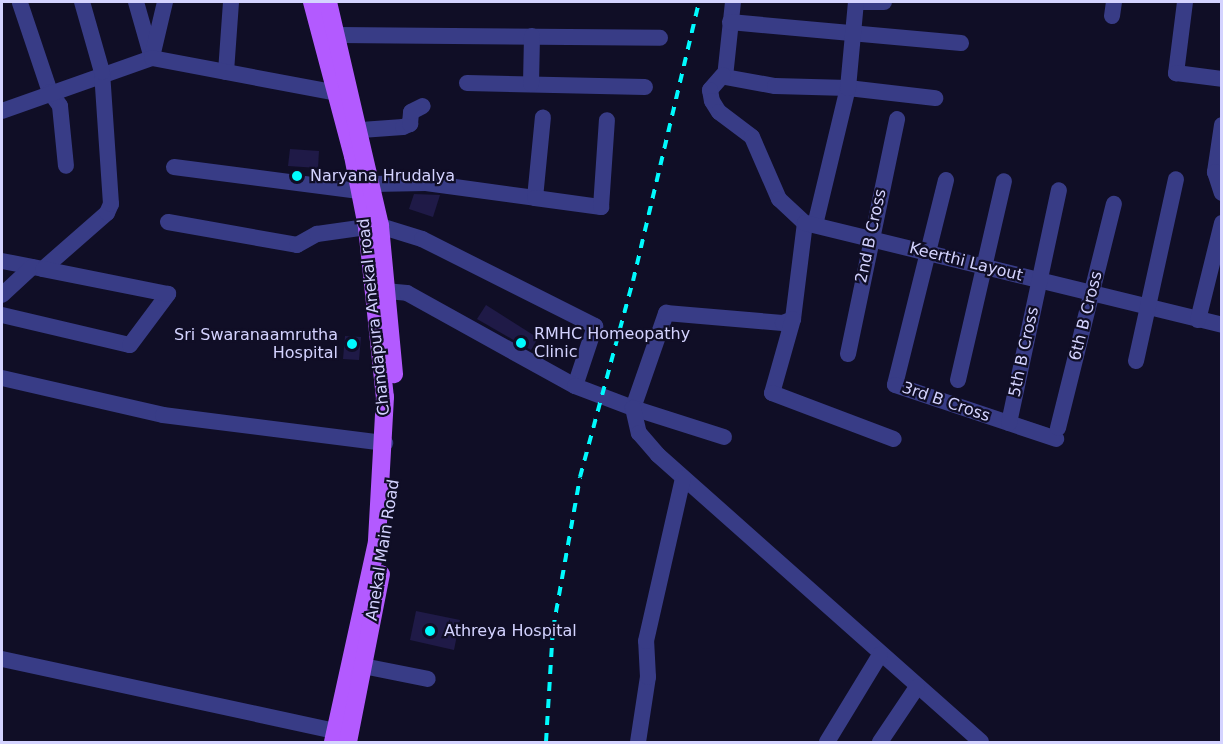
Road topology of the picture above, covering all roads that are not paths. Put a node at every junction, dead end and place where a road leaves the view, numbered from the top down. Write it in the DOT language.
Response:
graph roads {
  1 [pos="82,2"];
  2 [pos="136,2"];
  3 [pos="165,2"];
  4 [pos="231,2"];
  5 [pos="312,2"];
  6 [pos="328,2"];
  7 [pos="733,2"];
  8 [pos="856,2"];
  9 [pos="884,2"];
  10 [pos="1185,2"];
  11 [pos="20,3"];
  12 [pos="730,22"];
  13 [pos="339,35"];
  14 [pos="855,35"];
  15 [pos="532,36"];
  16 [pos="660,38"];
  17 [pos="961,43"];
  18 [pos="152,58"];
  19 [pos="102,72"];
  20 [pos="226,72"];
  21 [pos="723,75"];
  22 [pos="1221,79"];
  23 [pos="467,83"];
  24 [pos="531,84"];
  25 [pos="645,87"];
  26 [pos="848,88"];
  27 [pos="50,92"];
  28 [pos="337,93"];
  29 [pos="935,98"];
  30 [pos="423,106"];
  31 [pos="2,111"];
  32 [pos="543,117"];
  33 [pos="897,119"];
  34 [pos="607,120"];
  35 [pos="1221,125"];
  36 [pos="361,130"];
  37 [pos="66,166"];
  38 [pos="174,167"];
  39 [pos="1176,179"];
  40 [pos="946,180"];
  41 [pos="1004,181"];
  42 [pos="366,187"];
  43 [pos="1059,190"];
  44 [pos="1221,193"];
  45 [pos="535,198"];
  46 [pos="1114,204"];
  47 [pos="168,222"];
  48 [pos="1221,223"];
  49 [pos="810,224"];
  50 [pos="374,227"];
  51 [pos="870,238"];
  52 [pos="926,253"];
  53 [pos="2,261"];
  54 [pos="983,266"];
  55 [pos="38,268"];
  56 [pos="1040,280"];
  57 [pos="381,290"];
  58 [pos="1093,292"];
  59 [pos="2,295"];
  60 [pos="1150,304"];
  61 [pos="2,315"];
  62 [pos="1198,320"];
  63 [pos="788,321"];
  64 [pos="1221,325"];
  65 [pos="848,354"];
  66 [pos="1136,361"];
  67 [pos="2,378"];
  68 [pos="958,380"];
  69 [pos="575,386"];
  70 [pos="633,408"];
  71 [pos="1009,423"];
  72 [pos="1057,433"];
  73 [pos="724,437"];
  74 [pos="894,439"];
  75 [pos="385,443"];
  76 [pos="683,478"];
  77 [pos="880,656"];
  78 [pos="2,659"];
  79 [pos="363,666"];
  80 [pos="428,679"];
  81 [pos="917,687"];
  82 [pos="339,739"];
  83 [pos="638,742"];
  84 [pos="827,742"];
  85 [pos="880,742"];
  86 [pos="981,742"];
  1 -- 19 [label="street"];
  2 -- 18 [label="street"];
  3 -- 18 [label="street"];
  4 -- 20 [label="street"];
  5 -- 28 [label="main road"];
  6 -- 13 [label="main road, Anekal Main Road"];
  7 -- 12 [label="street"];
  8 -- 9 [label="street"];
  8 -- 14 [label="street"];
  10 -- 22 [label="street"];
  11 -- 27 [label="street"];
  12 -- 14 [label="street"];
  12 -- 21 [label="street"];
  13 -- 15 [label="street"];
  13 -- 36 [label="main road, Anekal Main Road"];
  14 -- 17 [label="street"];
  14 -- 26 [label="street"];
  15 -- 16 [label="street"];
  15 -- 24 [label="street"];
  18 -- 19 [label="street"];
  18 -- 20 [label="street"];
  19 -- 27 [label="street"];
  19 -- 55 [label="street"];
  20 -- 28 [label="street"];
  21 -- 26 [label="street"];
  21 -- 49 [label="street"];
  23 -- 24 [label="street"];
  24 -- 25 [label="street"];
  26 -- 29 [label="street"];
  26 -- 49 [label="street"];
  27 -- 31 [label="street"];
  27 -- 37 [label="street"];
  28 -- 42 [label="main road"];
  30 -- 36 [label="street"];
  32 -- 45 [label="street"];
  33 -- 51 [label="street, 2nd B Cross"];
  34 -- 45 [label="street"];
  35 -- 44 [label="street"];
  36 -- 42 [label="main road, Anekal Main Road"];
  38 -- 42 [label="street"];
  39 -- 60 [label="street"];
  40 -- 52 [label="street"];
  41 -- 54 [label="street"];
  42 -- 45 [label="street"];
  42 -- 50 [label="main road, Anekal Main Road"];
  43 -- 56 [label="street, 5th B Cross"];
  46 -- 58 [label="street, 6th B Cross"];
  47 -- 50 [label="street"];
  48 -- 62 [label="street"];
  49 -- 51 [label="street, Keerthi Layout"];
  49 -- 63 [label="street"];
  50 -- 57 [label="main road, Anekal Main Road"];
  50 -- 69 [label="street"];
  51 -- 52 [label="street, Keerthi Layout"];
  51 -- 65 [label="street, 2nd B Cross"];
  52 -- 54 [label="street, Keerthi Layout"];
  52 -- 71 [label="street, 3rd B Cross"];
  53 -- 55 [label="street"];
  54 -- 56 [label="street, Keerthi Layout"];
  54 -- 68 [label="street"];
  55 -- 59 [label="street"];
  55 -- 61 [label="street"];
  56 -- 58 [label="street, Keerthi Layout"];
  56 -- 71 [label="street, 5th B Cross"];
  57 -- 69 [label="street"];
  57 -- 75 [label="main road, Chandapura Anekal road"];
  57 -- 79 [label="main road, Anekal Main Road"];
  58 -- 60 [label="street, Keerthi Layout"];
  58 -- 72 [label="street, 6th B Cross"];
  60 -- 62 [label="street, Keerthi Layout"];
  60 -- 66 [label="street"];
  62 -- 64 [label="street, Keerthi Layout"];
  63 -- 70 [label="street"];
  63 -- 74 [label="street"];
  67 -- 75 [label="street"];
  69 -- 70 [label="street"];
  70 -- 73 [label="street"];
  70 -- 76 [label="street"];
  71 -- 72 [label="street, 3rd B Cross"];
  75 -- 82 [label="main road, Chandapura Anekal road"];
  76 -- 77 [label="street"];
  76 -- 83 [label="street"];
  77 -- 81 [label="street"];
  77 -- 84 [label="street"];
  78 -- 82 [label="street"];
  79 -- 80 [label="street"];
  79 -- 82 [label="main road, Anekal Main Road"];
  81 -- 85 [label="street"];
  81 -- 86 [label="street"];
}
